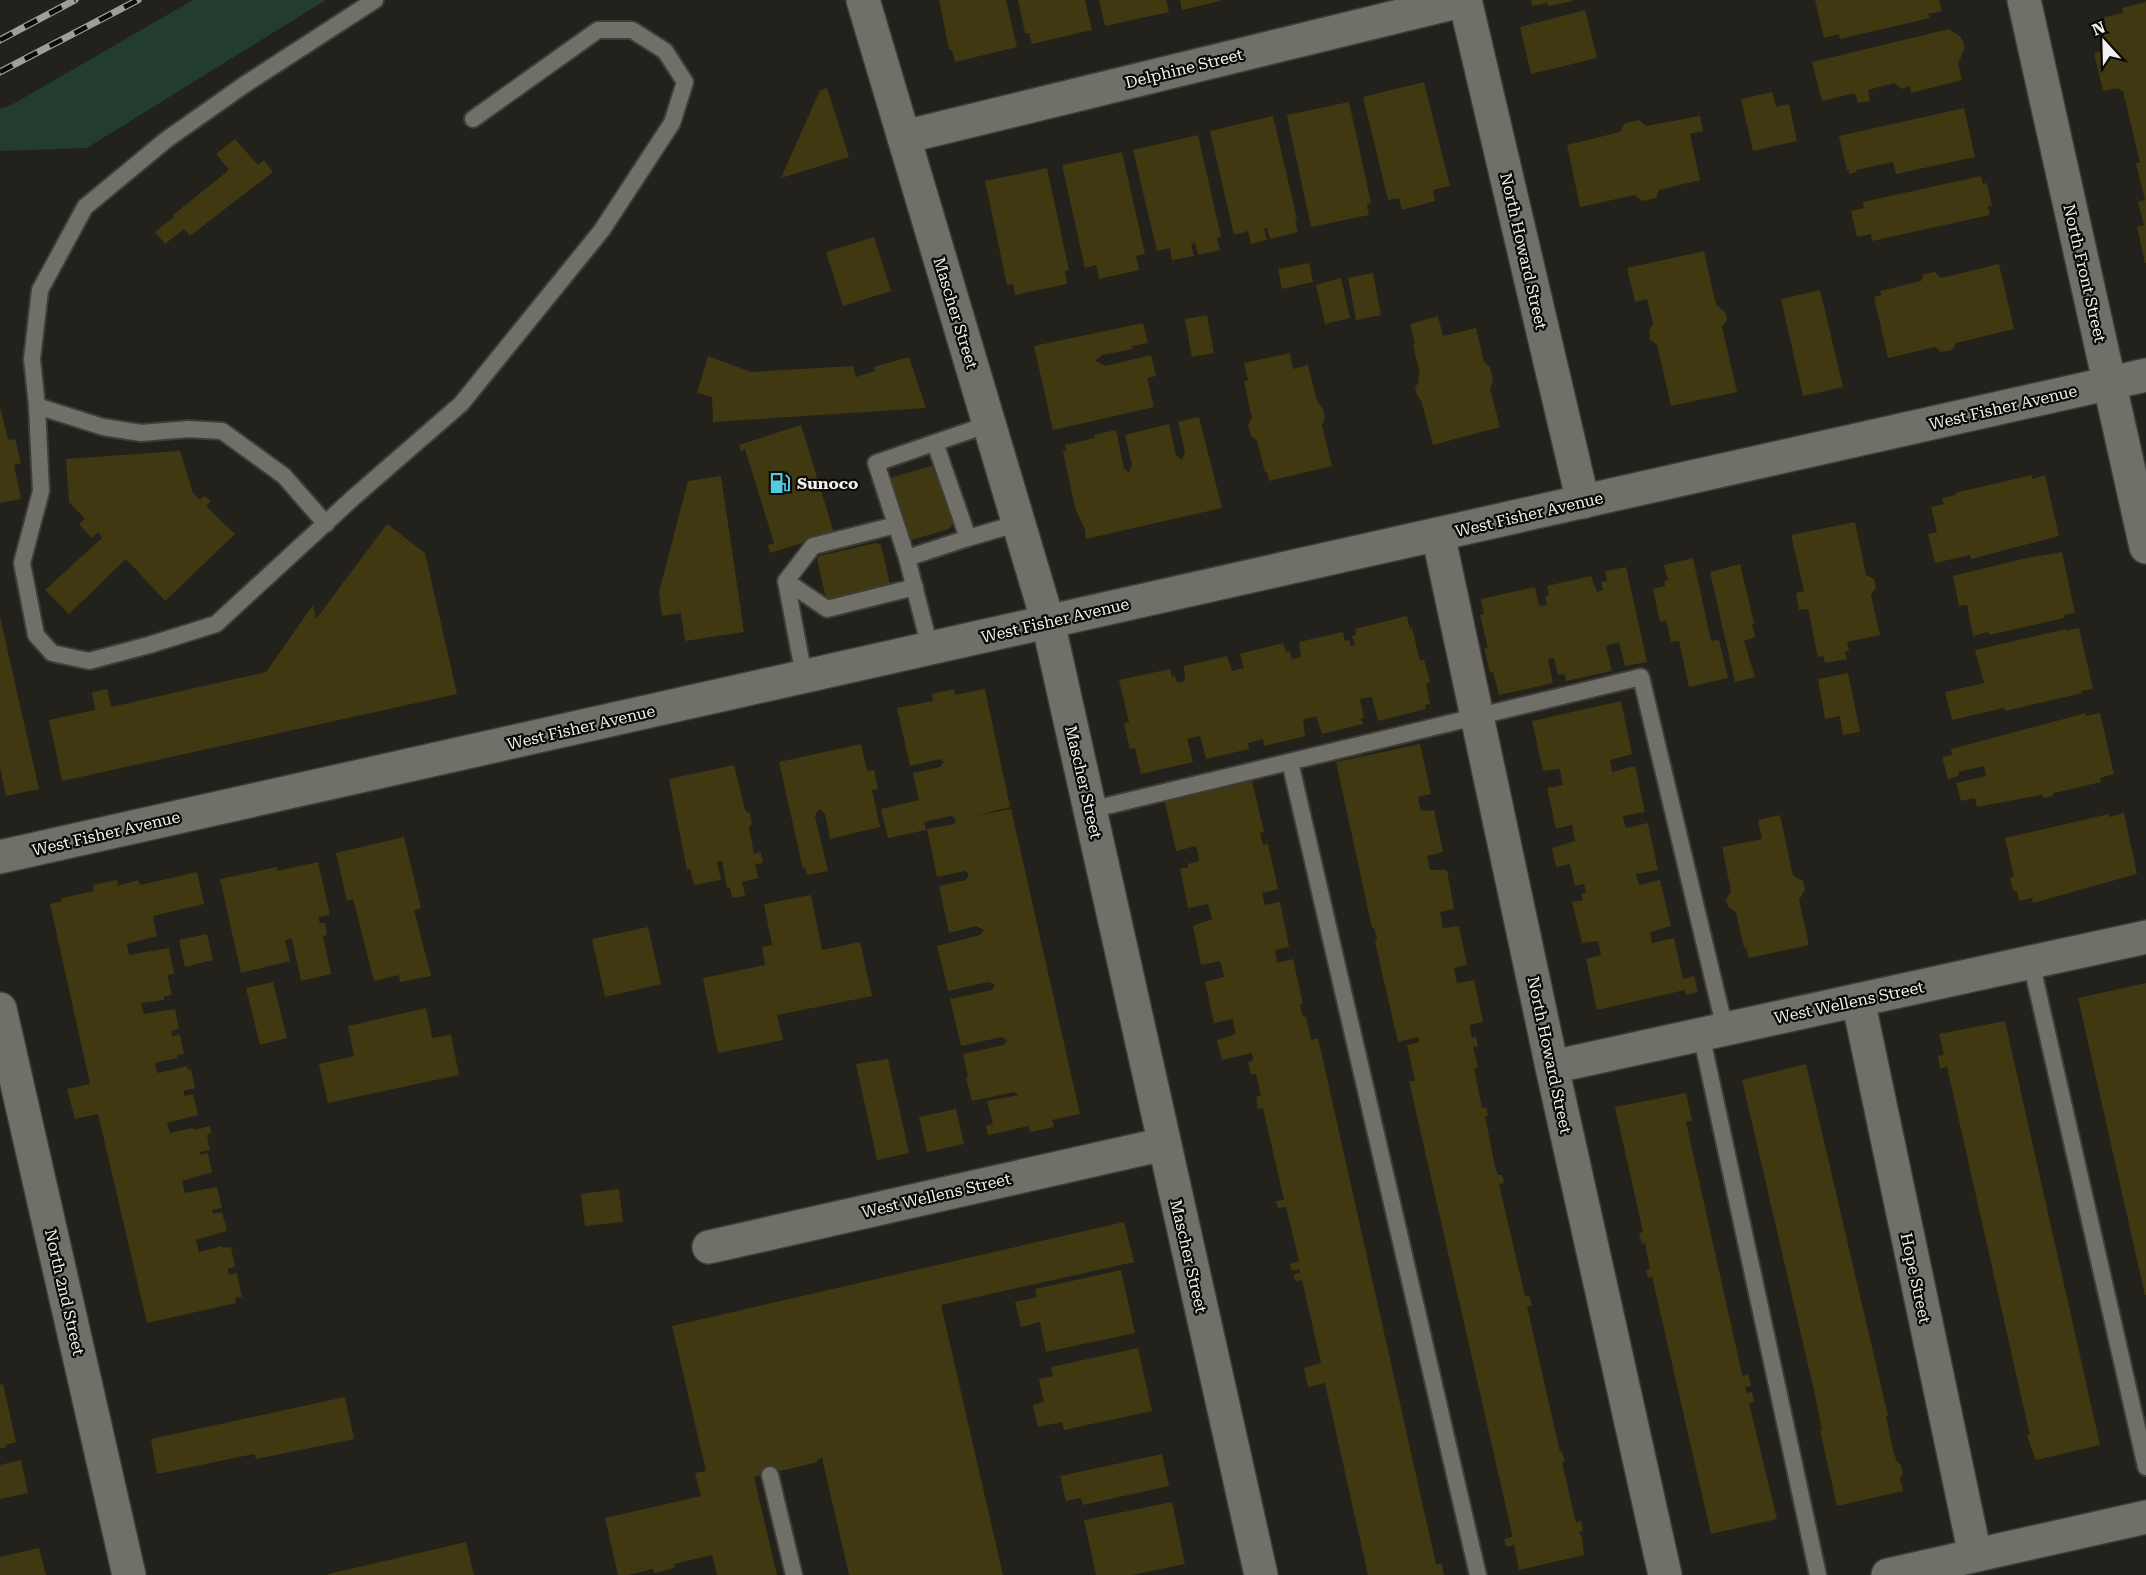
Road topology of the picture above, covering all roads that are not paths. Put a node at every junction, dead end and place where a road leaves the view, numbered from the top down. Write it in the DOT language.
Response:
graph roads {
  1 [pos="375,0"];
  2 [pos="863,0"];
  3 [pos="1465,0"];
  4 [pos="2024,0"];
  5 [pos="473,119"];
  6 [pos="904,137"];
  7 [pos="2146,375"];
  8 [pos="2110,384"];
  9 [pos="37,406"];
  10 [pos="989,424"];
  11 [pos="935,443"];
  12 [pos="1583,501"];
  13 [pos="1018,523"];
  14 [pos="326,524"];
  15 [pos="896,525"];
  16 [pos="1438,534"];
  17 [pos="968,538"];
  18 [pos="2146,547"];
  19 [pos="907,558"];
  20 [pos="786,581"];
  21 [pos="915,587"];
  22 [pos="1048,621"];
  23 [pos="930,648"];
  24 [pos="804,676"];
  25 [pos="1477,717"];
  26 [pos="1290,762"];
  27 [pos="1090,810"];
  28 [pos="0,857"];
  29 [pos="2146,937"];
  30 [pos="2031,962"];
  31 [pos="1858,1000"];
  32 [pos="0,1009"];
  33 [pos="1713,1032"];
  34 [pos="1552,1067"];
  35 [pos="1164,1143"];
  36 [pos="709,1247"];
  37 [pos="2146,1467"];
  38 [pos="770,1475"];
  39 [pos="2146,1517"];
  40 [pos="1975,1555"];
  41 [pos="129,1575"];
  42 [pos="794,1575"];
  43 [pos="1261,1575"];
  44 [pos="1478,1575"];
  45 [pos="1665,1575"];
  46 [pos="1818,1575"];
  47 [pos="1888,1575"];
  1 -- 9 [label="lane"];
  2 -- 6 [label="street, Mascher Street"];
  3 -- 6 [label="street, Delphine Street"];
  3 -- 12 [label="street, North Howard Street"];
  4 -- 8 [label="street, North Front Street"];
  5 -- 14 [label="lane"];
  6 -- 10 [label="street, Mascher Street"];
  7 -- 8 [label="street, West Fisher Avenue"];
  8 -- 12 [label="street, West Fisher Avenue"];
  8 -- 18 [label="street, North Front Street"];
  9 -- 14 [label="lane"];
  9 -- 14 [label="lane"];
  10 -- 11 [label="lane"];
  10 -- 13 [label="street, Mascher Street"];
  11 -- 15 [label="lane"];
  11 -- 17 [label="lane"];
  12 -- 16 [label="street, West Fisher Avenue"];
  13 -- 17 [label="lane"];
  13 -- 22 [label="street, Mascher Street"];
  15 -- 19 [label="lane"];
  15 -- 20 [label="lane"];
  16 -- 22 [label="street, West Fisher Avenue"];
  16 -- 25 [label="street, North Howard Street"];
  17 -- 19 [label="lane"];
  19 -- 21 [label="lane"];
  20 -- 21 [label="lane"];
  20 -- 24 [label="lane"];
  21 -- 23 [label="lane"];
  22 -- 23 [label="street, West Fisher Avenue"];
  22 -- 27 [label="street, Mascher Street"];
  23 -- 24 [label="street, West Fisher Avenue"];
  24 -- 28 [label="street, West Fisher Avenue"];
  25 -- 26 [label="lane"];
  25 -- 33 [label="lane"];
  25 -- 34 [label="street, North Howard Street"];
  26 -- 27 [label="lane"];
  26 -- 44 [label="lane"];
  27 -- 35 [label="street, Mascher Street"];
  29 -- 30 [label="street, West Wellens Street"];
  30 -- 31 [label="street, West Wellens Street"];
  30 -- 37 [label="lane"];
  31 -- 33 [label="street, West Wellens Street"];
  31 -- 40 [label="street, Hope Street"];
  32 -- 41 [label="street, North 2nd Street"];
  33 -- 34 [label="street, West Wellens Street"];
  33 -- 46 [label="lane"];
  34 -- 45 [label="street, North Howard Street"];
  35 -- 36 [label="street, West Wellens Street"];
  35 -- 43 [label="street, Mascher Street"];
  38 -- 42 [label="lane"];
  39 -- 40 [label="street"];
  40 -- 47 [label="street"];
}
